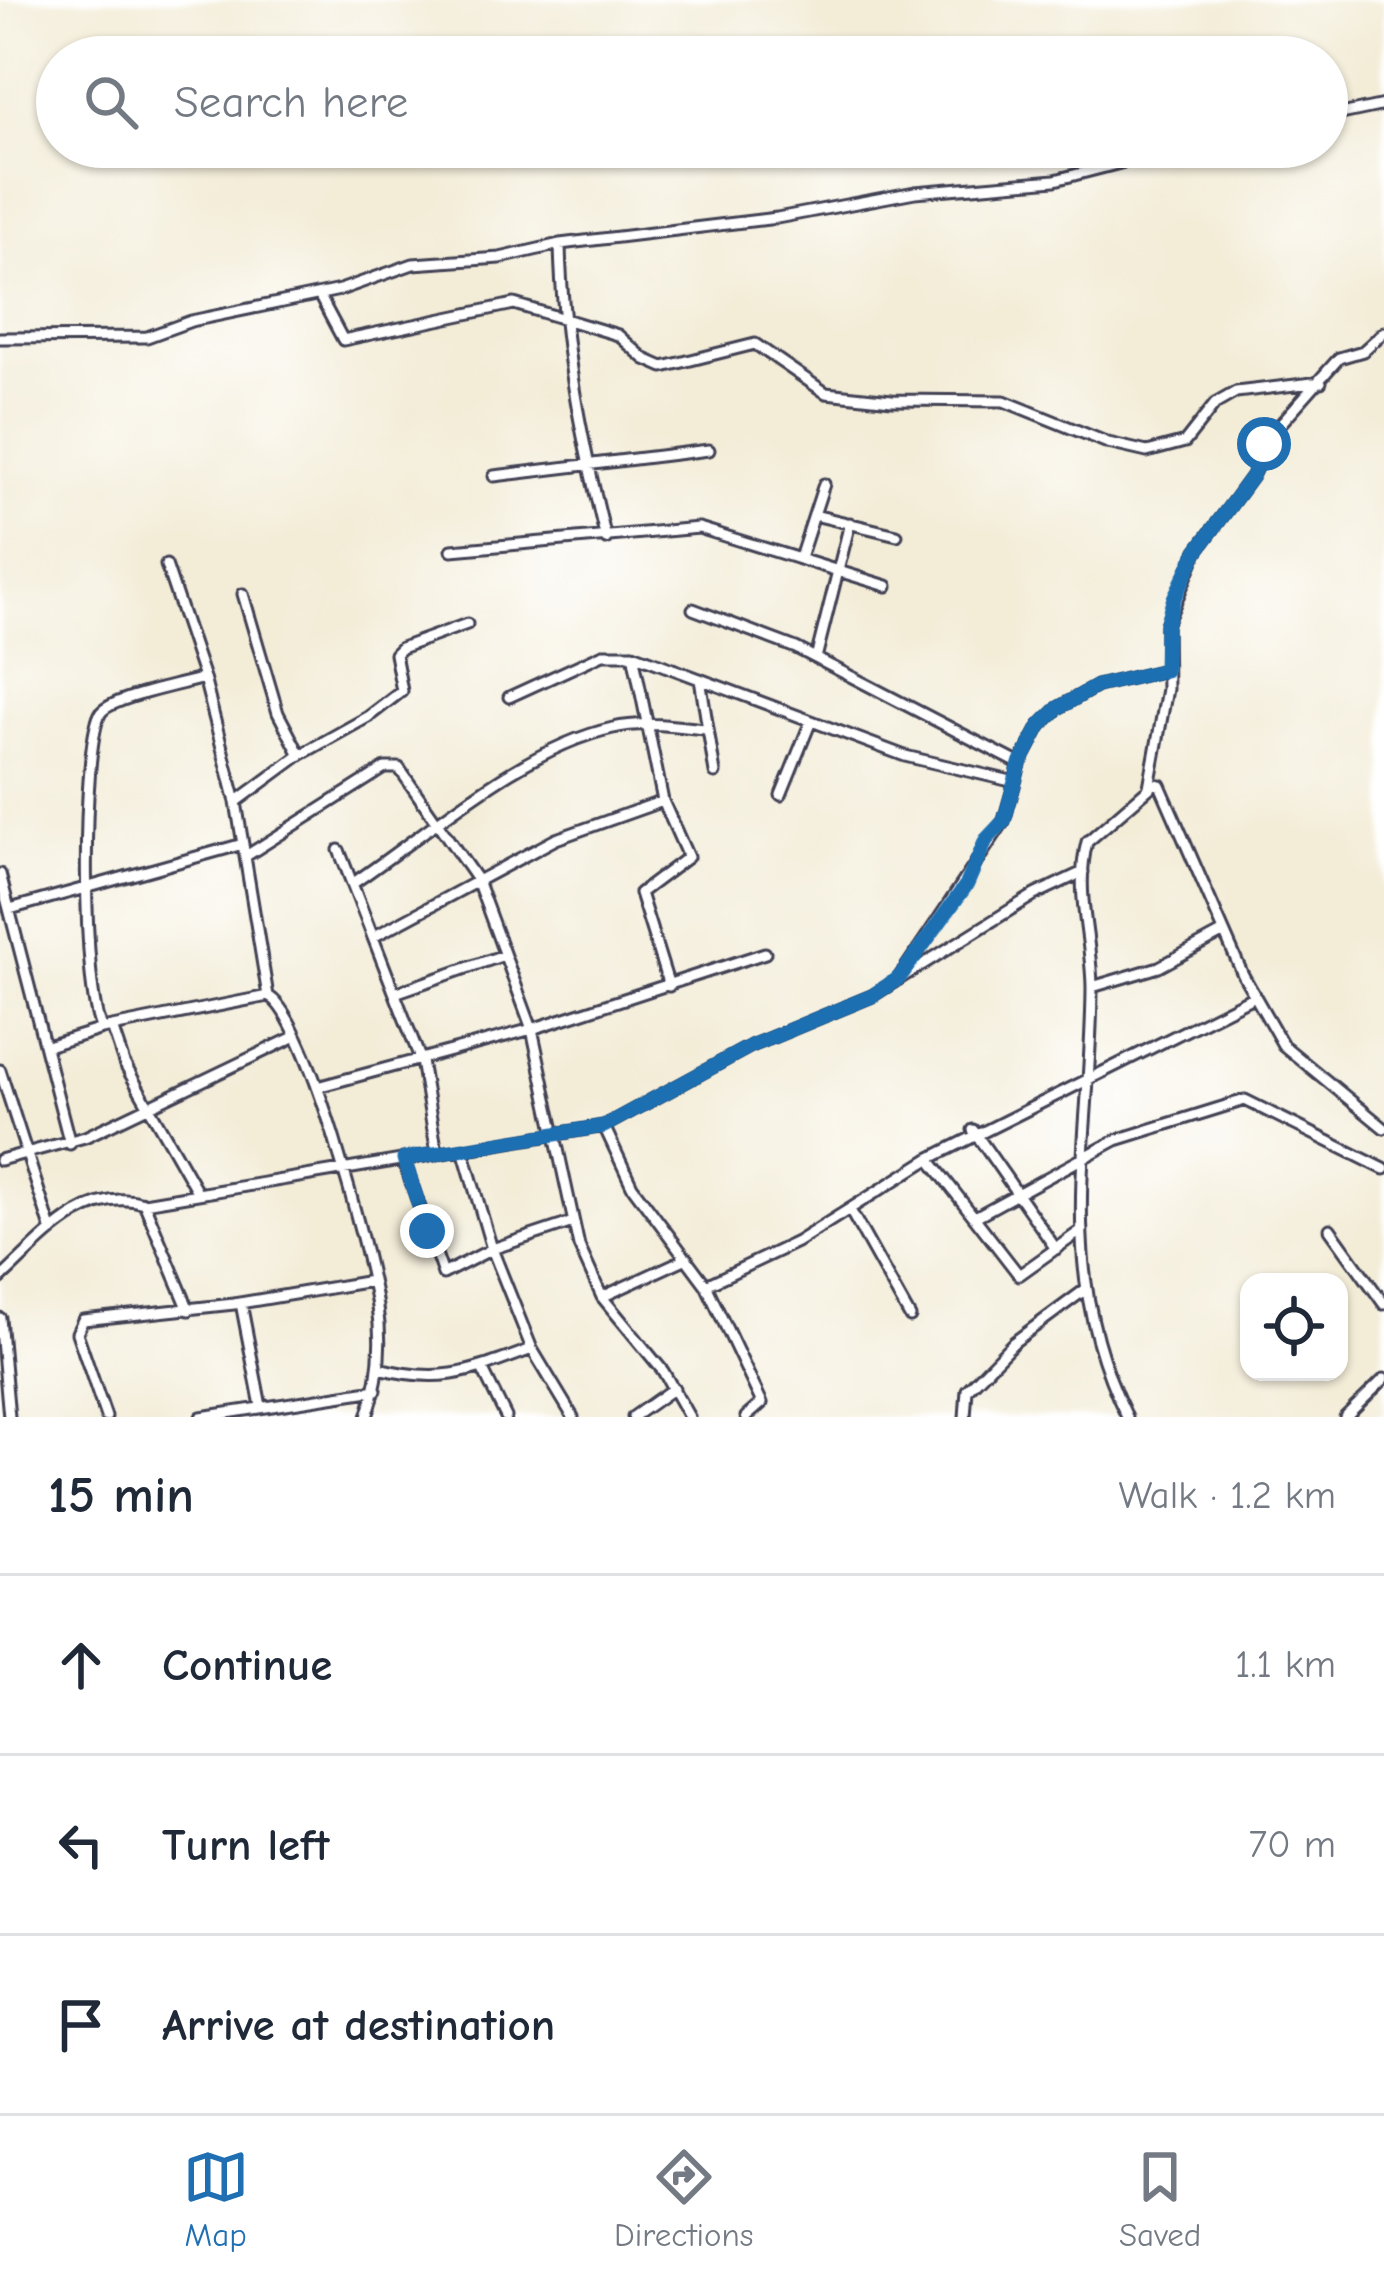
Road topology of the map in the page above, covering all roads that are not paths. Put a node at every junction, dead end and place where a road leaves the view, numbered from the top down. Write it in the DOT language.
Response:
graph roads {
  1 [pos="1384,104"];
  2 [pos="1348,112"];
  3 [pos="1101,168"];
  4 [pos="560,244"];
  5 [pos="319,295"];
  6 [pos="562,319"];
  7 [pos="1384,332"];
  8 [pos="0,338"];
  9 [pos="1321,382"];
  10 [pos="709,450"];
  11 [pos="588,465"];
  12 [pos="494,476"];
  13 [pos="824,484"];
  14 [pos="814,515"];
  15 [pos="850,523"];
  16 [pos="897,535"];
  17 [pos="606,539"];
  18 [pos="452,550"];
  19 [pos="800,558"];
  20 [pos="166,566"];
  21 [pos="838,570"];
  22 [pos="887,586"];
  23 [pos="243,594"];
  24 [pos="693,610"];
  25 [pos="467,624"];
  26 [pos="633,654"];
  27 [pos="816,658"];
  28 [pos="1165,670"];
  29 [pos="204,678"];
  30 [pos="700,679"];
  31 [pos="509,697"];
  32 [pos="812,721"];
  33 [pos="646,724"];
  34 [pos="705,729"];
  35 [pos="299,755"];
  36 [pos="1020,764"];
  37 [pos="715,773"];
  38 [pos="1015,782"];
  39 [pos="1147,790"];
  40 [pos="781,795"];
  41 [pos="663,801"];
  42 [pos="236,802"];
  43 [pos="439,826"];
  44 [pos="245,850"];
  45 [pos="339,850"];
  46 [pos="1083,872"];
  47 [pos="0,874"];
  48 [pos="476,880"];
  49 [pos="88,883"];
  50 [pos="352,884"];
  51 [pos="10,909"];
  52 [pos="1224,932"];
  53 [pos="373,937"];
  54 [pos="765,952"];
  55 [pos="504,955"];
  56 [pos="899,978"];
  57 [pos="669,986"];
  58 [pos="1092,987"];
  59 [pos="395,993"];
  60 [pos="268,996"];
  61 [pos="1255,996"];
  62 [pos="107,1028"];
  63 [pos="532,1030"];
  64 [pos="295,1037"];
  65 [pos="47,1046"];
  66 [pos="421,1061"];
  67 [pos="0,1070"];
  68 [pos="1085,1085"];
  69 [pos="317,1087"];
  70 [pos="3,1094"];
  71 [pos="147,1106"];
  72 [pos="604,1126"];
  73 [pos="1384,1128"];
  74 [pos="552,1133"];
  75 [pos="977,1133"];
  76 [pos="70,1144"];
  77 [pos="437,1153"];
  78 [pos="464,1153"];
  79 [pos="26,1156"];
  80 [pos="1079,1157"];
  81 [pos="404,1159"];
  82 [pos="928,1159"];
  83 [pos="0,1160"];
  84 [pos="1384,1169"];
  85 [pos="346,1173"];
  86 [pos="198,1192"];
  87 [pos="1018,1192"];
  88 [pos="144,1203"];
  89 [pos="850,1210"];
  90 [pos="975,1217"];
  91 [pos="573,1222"];
  92 [pos="51,1229"];
  93 [pos="1330,1229"];
  94 [pos="1082,1230"];
  95 [pos="1056,1249"];
  96 [pos="492,1250"];
  97 [pos="687,1258"];
  98 [pos="0,1279"];
  99 [pos="371,1281"];
  100 [pos="706,1285"];
  101 [pos="1086,1289"];
  102 [pos="602,1297"];
  103 [pos="242,1303"];
  104 [pos="1384,1304"];
  105 [pos="190,1310"];
  106 [pos="910,1317"];
  107 [pos="0,1318"];
  108 [pos="532,1349"];
  109 [pos="379,1368"];
  110 [pos="482,1368"];
  111 [pos="1384,1379"];
  112 [pos="674,1388"];
  113 [pos="1374,1389"];
  114 [pos="376,1390"];
  115 [pos="1384,1397"];
  116 [pos="762,1403"];
  117 [pos="261,1406"];
  118 [pos="9,1417"];
  119 [pos="106,1417"];
  120 [pos="201,1417"];
  121 [pos="367,1417"];
  122 [pos="506,1417"];
  123 [pos="573,1417"];
  124 [pos="633,1417"];
  125 [pos="689,1417"];
  126 [pos="746,1417"];
  127 [pos="770,1417"];
  128 [pos="965,1417"];
  129 [pos="1127,1417"];
  130 [pos="1345,1417"];
  1 -- 2 [label="street"];
  3 -- 4 [label="street"];
  4 -- 5 [label="street"];
  4 -- 6 [label="street"];
  5 -- 6 [label="street"];
  5 -- 8 [label="street"];
  6 -- 9 [label="street"];
  6 -- 11 [label="street"];
  7 -- 9 [label="street"];
  9 -- 28 [label="street"];
  10 -- 11 [label="street"];
  11 -- 12 [label="street"];
  11 -- 17 [label="street"];
  13 -- 14 [label="street"];
  14 -- 15 [label="street"];
  14 -- 19 [label="street"];
  15 -- 16 [label="street"];
  15 -- 21 [label="street"];
  17 -- 18 [label="street"];
  17 -- 19 [label="street"];
  19 -- 21 [label="street"];
  20 -- 29 [label="street"];
  21 -- 22 [label="street"];
  21 -- 27 [label="street"];
  23 -- 35 [label="street"];
  24 -- 27 [label="street"];
  25 -- 35 [label="street"];
  26 -- 30 [label="street"];
  26 -- 31 [label="street"];
  26 -- 33 [label="street"];
  27 -- 36 [label="street"];
  28 -- 36 [label="street"];
  28 -- 39 [label="street"];
  29 -- 42 [label="street"];
  29 -- 49 [label="street"];
  30 -- 32 [label="street"];
  30 -- 34 [label="street"];
  32 -- 38 [label="street"];
  32 -- 40 [label="street"];
  33 -- 34 [label="street"];
  33 -- 41 [label="street"];
  33 -- 43 [label="street"];
  34 -- 37 [label="street"];
  35 -- 42 [label="street"];
  36 -- 38 [label="street"];
  38 -- 56 [label="street"];
  39 -- 46 [label="street"];
  39 -- 52 [label="street"];
  41 -- 48 [label="street"];
  41 -- 57 [label="street"];
  42 -- 44 [label="street"];
  43 -- 44 [label="street"];
  43 -- 48 [label="street"];
  43 -- 50 [label="street"];
  44 -- 49 [label="street"];
  44 -- 60 [label="street"];
  45 -- 50 [label="street"];
  46 -- 56 [label="street"];
  46 -- 58 [label="street"];
  47 -- 51 [label="street"];
  48 -- 53 [label="street"];
  48 -- 55 [label="street"];
  49 -- 51 [label="street"];
  49 -- 62 [label="street"];
  50 -- 53 [label="street"];
  51 -- 65 [label="street"];
  52 -- 58 [label="street"];
  52 -- 61 [label="street"];
  53 -- 59 [label="street"];
  54 -- 57 [label="street"];
  55 -- 59 [label="street"];
  55 -- 63 [label="street"];
  56 -- 72 [label="street"];
  57 -- 63 [label="street"];
  58 -- 68 [label="street"];
  59 -- 66 [label="street"];
  60 -- 62 [label="street"];
  60 -- 64 [label="street"];
  61 -- 68 [label="street"];
  61 -- 73 [label="street"];
  62 -- 65 [label="street"];
  62 -- 71 [label="street"];
  63 -- 66 [label="street"];
  63 -- 74 [label="street"];
  64 -- 69 [label="street"];
  64 -- 71 [label="street"];
  65 -- 76 [label="street"];
  66 -- 69 [label="street"];
  66 -- 77 [label="street"];
  67 -- 70 [label="street"];
  68 -- 75 [label="street"];
  68 -- 80 [label="street"];
  69 -- 85 [label="street"];
  70 -- 79 [label="street"];
  71 -- 76 [label="street"];
  71 -- 86 [label="street"];
  72 -- 74 [label="street"];
  72 -- 97 [label="street"];
  74 -- 78 [label="street"];
  74 -- 91 [label="street"];
  75 -- 82 [label="street"];
  75 -- 87 [label="street"];
  76 -- 79 [label="street"];
  77 -- 78 [label="street"];
  77 -- 81 [label="street"];
  78 -- 96 [label="street"];
  79 -- 83 [label="street"];
  79 -- 92 [label="street"];
  80 -- 84 [label="street"];
  80 -- 87 [label="street"];
  80 -- 94 [label="street"];
  81 -- 85 [label="street"];
  81 -- 96 [label="street"];
  82 -- 89 [label="street"];
  82 -- 90 [label="street"];
  85 -- 86 [label="street"];
  85 -- 99 [label="street"];
  86 -- 88 [label="street"];
  87 -- 90 [label="street"];
  87 -- 95 [label="street"];
  88 -- 92 [label="street"];
  88 -- 105 [label="street"];
  89 -- 100 [label="street"];
  89 -- 106 [label="street"];
  90 -- 95 [label="street"];
  91 -- 96 [label="street"];
  91 -- 102 [label="street"];
  92 -- 98 [label="street"];
  93 -- 104 [label="street"];
  94 -- 95 [label="street"];
  94 -- 101 [label="street"];
  96 -- 108 [label="street"];
  97 -- 100 [label="street"];
  97 -- 102 [label="street"];
  99 -- 103 [label="street"];
  99 -- 109 [label="street"];
  100 -- 116 [label="street"];
  101 -- 128 [label="street"];
  101 -- 129 [label="street"];
  102 -- 112 [label="street"];
  103 -- 105 [label="street"];
  103 -- 117 [label="street"];
  105 -- 119 [label="street"];
  107 -- 118 [label="street"];
  108 -- 110 [label="street"];
  108 -- 123 [label="street"];
  109 -- 110 [label="street"];
  109 -- 114 [label="street"];
  110 -- 122 [label="street"];
  111 -- 113 [label="street"];
  112 -- 124 [label="street"];
  112 -- 125 [label="street"];
  113 -- 115 [label="street"];
  113 -- 130 [label="street"];
  114 -- 117 [label="street"];
  114 -- 121 [label="street"];
  116 -- 126 [label="street"];
  116 -- 127 [label="street"];
  117 -- 120 [label="street"];
}
